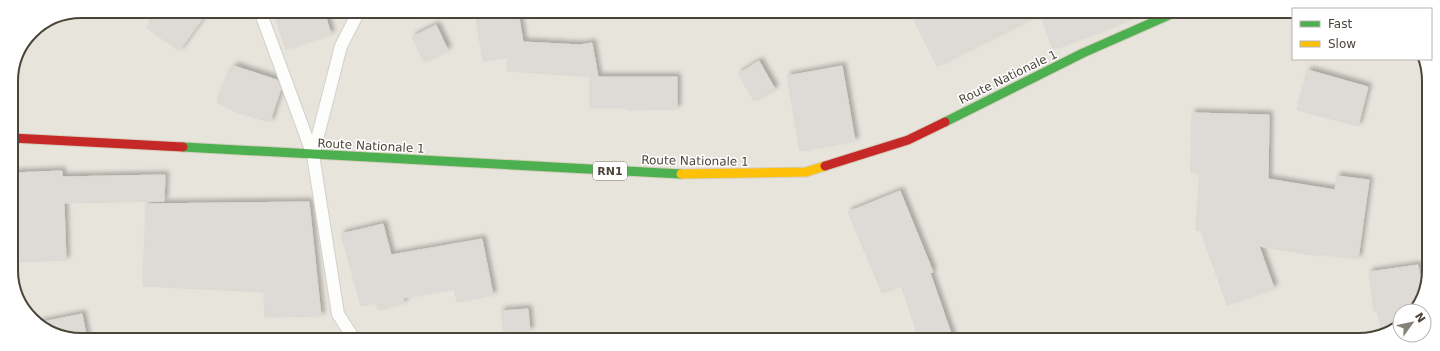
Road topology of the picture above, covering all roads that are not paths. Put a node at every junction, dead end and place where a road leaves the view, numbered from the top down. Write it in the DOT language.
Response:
graph roads {
  1 [pos="263,18"];
  2 [pos="355,18"];
  3 [pos="1162,18"];
  4 [pos="18,138"];
  5 [pos="313,155"];
  6 [pos="350,333"];
  1 -- 5 [label="lane"];
  2 -- 5 [label="lane"];
  3 -- 5 [label="main road, Route Nationale 1 / RN1"];
  4 -- 5 [label="main road, Route Nationale 1 / RN1"];
  5 -- 6 [label="lane"];
}
